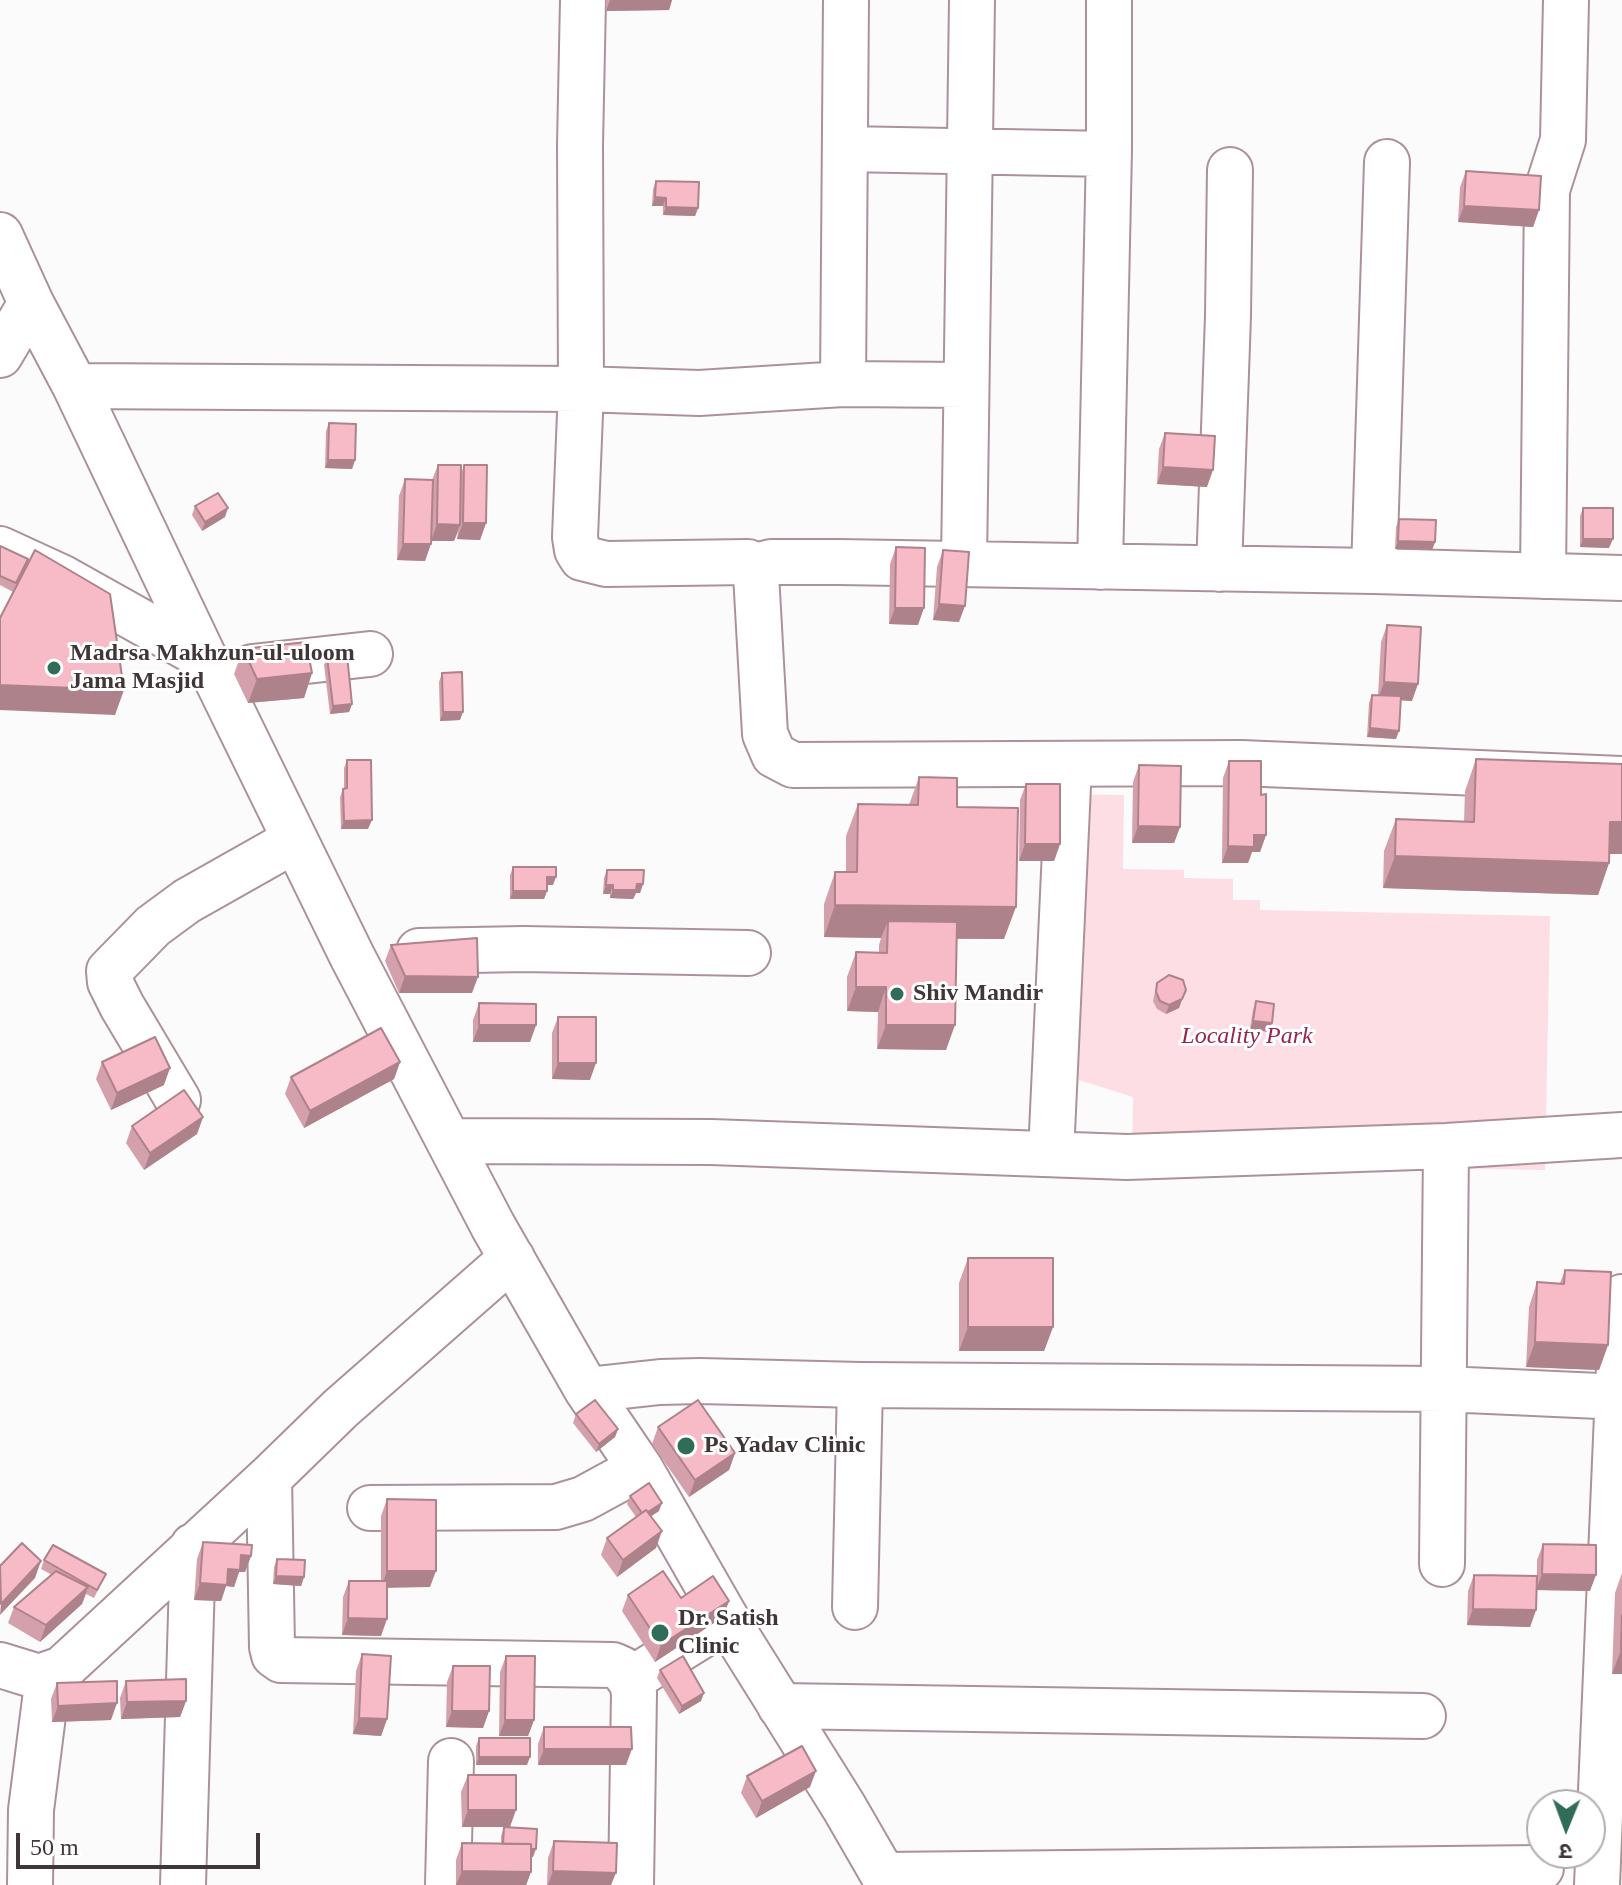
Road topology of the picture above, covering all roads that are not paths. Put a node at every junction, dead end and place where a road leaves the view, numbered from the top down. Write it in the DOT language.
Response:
graph roads {
  1 [pos="583,0"];
  2 [pos="846,0"];
  3 [pos="972,0"];
  4 [pos="1109,0"];
  5 [pos="1566,0"];
  6 [pos="845,149"];
  7 [pos="969,151"];
  8 [pos="1109,154"];
  9 [pos="1387,162"];
  10 [pos="1230,170"];
  11 [pos="0,235"];
  12 [pos="31,303"];
  13 [pos="0,355"];
  14 [pos="843,384"];
  15 [pos="965,385"];
  16 [pos="75,386"];
  17 [pos="581,389"];
  18 [pos="0,549"];
  19 [pos="964,563"];
  20 [pos="752,567"];
  21 [pos="1100,567"];
  22 [pos="1219,569"];
  23 [pos="1374,571"];
  24 [pos="1543,576"];
  25 [pos="1622,578"];
  26 [pos="370,654"];
  27 [pos="209,664"];
  28 [pos="1069,764"];
  29 [pos="1622,779"];
  30 [pos="295,840"];
  31 [pos="748,953"];
  32 [pos="352,956"];
  33 [pos="178,1100"];
  34 [pos="1622,1135"];
  35 [pos="449,1141"];
  36 [pos="1446,1146"];
  37 [pos="1051,1154"];
  38 [pos="512,1258"];
  39 [pos="1622,1297"];
  40 [pos="860,1385"];
  41 [pos="1444,1389"];
  42 [pos="587,1390"];
  43 [pos="1619,1397"];
  44 [pos="640,1468"];
  45 [pos="269,1478"];
  46 [pos="370,1508"];
  47 [pos="193,1546"];
  48 [pos="1442,1564"];
  49 [pos="855,1607"];
  50 [pos="727,1620"];
  51 [pos="0,1665"];
  52 [pos="48,1676"];
  53 [pos="630,1680"];
  54 [pos="780,1706"];
  55 [pos="1423,1716"];
  56 [pos="451,1761"];
  57 [pos="1526,1868"];
  58 [pos="886,1880"];
  59 [pos="30,1885"];
  60 [pos="183,1885"];
  61 [pos="448,1885"];
  62 [pos="631,1885"];
  63 [pos="1597,1885"];
  1 -- 17 [label="street"];
  2 -- 6 [label="street"];
  3 -- 7 [label="street"];
  4 -- 8 [label="street"];
  5 -- 24 [label="street"];
  6 -- 7 [label="street"];
  6 -- 14 [label="street"];
  7 -- 8 [label="street"];
  7 -- 15 [label="street"];
  8 -- 21 [label="street"];
  9 -- 23 [label="street"];
  10 -- 22 [label="street"];
  11 -- 12 [label="street"];
  12 -- 13 [label="street"];
  12 -- 16 [label="street"];
  14 -- 15 [label="street"];
  14 -- 17 [label="street"];
  15 -- 19 [label="street"];
  16 -- 17 [label="street"];
  16 -- 27 [label="street"];
  17 -- 20 [label="street"];
  18 -- 27 [label="street"];
  19 -- 20 [label="street"];
  19 -- 21 [label="street"];
  20 -- 28 [label="street"];
  21 -- 22 [label="street"];
  22 -- 23 [label="street"];
  23 -- 24 [label="street"];
  24 -- 25 [label="street"];
  26 -- 27 [label="street"];
  27 -- 30 [label="street"];
  28 -- 29 [label="street"];
  28 -- 37 [label="street"];
  30 -- 32 [label="street"];
  30 -- 33 [label="street"];
  31 -- 32 [label="street"];
  32 -- 35 [label="street"];
  34 -- 36 [label="street"];
  35 -- 37 [label="street"];
  35 -- 38 [label="street"];
  36 -- 37 [label="street"];
  36 -- 41 [label="street"];
  38 -- 42 [label="street"];
  38 -- 45 [label="street"];
  39 -- 43 [label="street"];
  40 -- 41 [label="street"];
  40 -- 42 [label="street"];
  40 -- 49 [label="street"];
  41 -- 43 [label="street"];
  41 -- 48 [label="street"];
  42 -- 44 [label="street"];
  43 -- 63 [label="street"];
  44 -- 46 [label="street"];
  44 -- 50 [label="street"];
  45 -- 47 [label="street"];
  45 -- 53 [label="street"];
  47 -- 52 [label="street"];
  47 -- 60 [label="street"];
  50 -- 53 [label="street"];
  50 -- 54 [label="street"];
  51 -- 52 [label="street"];
  52 -- 59 [label="street"];
  53 -- 62 [label="street"];
  54 -- 55 [label="street"];
  54 -- 58 [label="street"];
  56 -- 61 [label="street"];
  57 -- 58 [label="street"];
}
